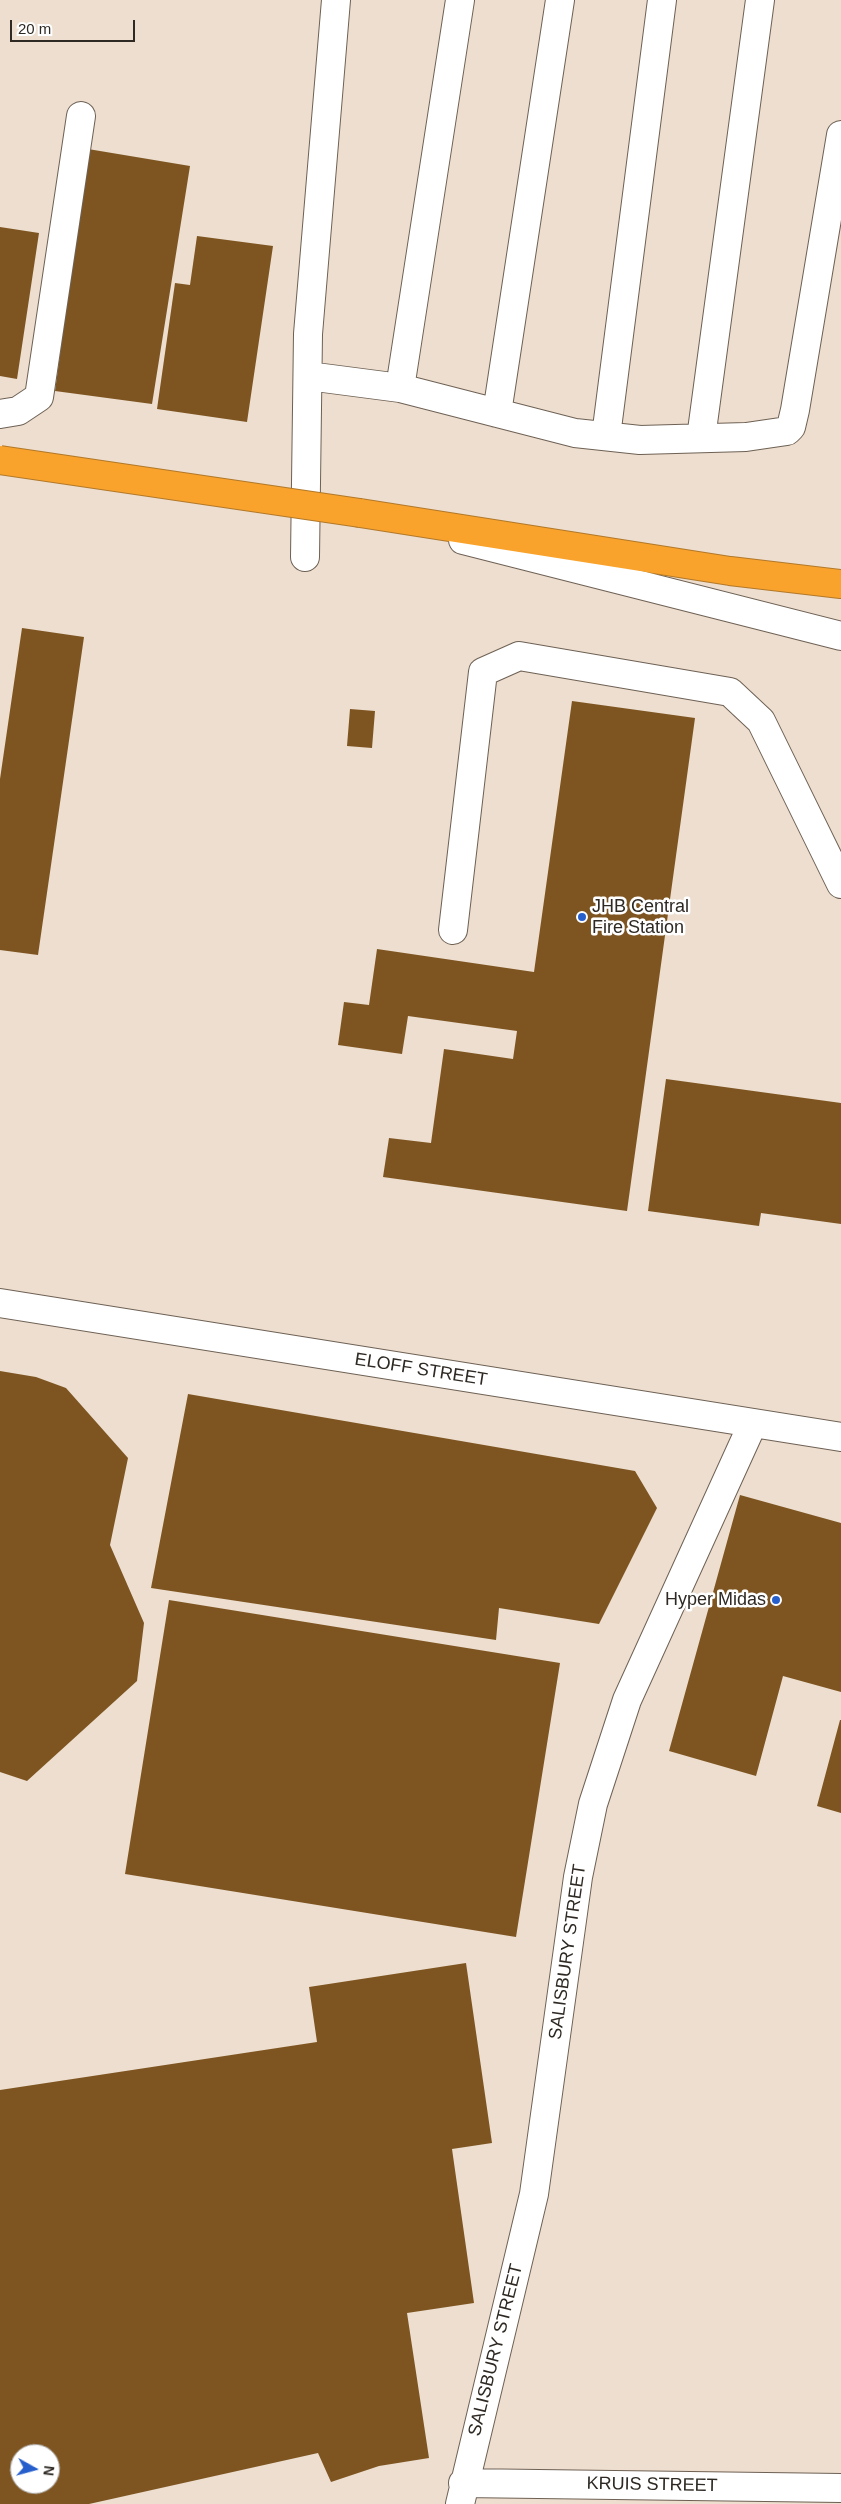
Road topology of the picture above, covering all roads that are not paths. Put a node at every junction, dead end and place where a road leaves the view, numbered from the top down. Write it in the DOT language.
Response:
graph roads {
  1 [pos="336,0"];
  2 [pos="460,0"];
  3 [pos="560,0"];
  4 [pos="662,0"];
  5 [pos="760,0"];
  6 [pos="81,116"];
  7 [pos="841,135"];
  8 [pos="308,376"];
  9 [pos="400,388"];
  10 [pos="497,413"];
  11 [pos="0,414"];
  12 [pos="606,436"];
  13 [pos="701,438"];
  14 [pos="0,460"];
  15 [pos="360,513"];
  16 [pos="305,557"];
  17 [pos="841,584"];
  18 [pos="841,636"];
  19 [pos="841,884"];
  20 [pos="453,930"];
  21 [pos="0,1303"];
  22 [pos="753,1423"];
  23 [pos="841,1438"];
  24 [pos="841,2488"];
  25 [pos="461,2494"];
  1 -- 8 [label="street"];
  2 -- 9 [label="street"];
  3 -- 10 [label="street"];
  4 -- 12 [label="street"];
  5 -- 13 [label="street"];
  6 -- 11 [label="street"];
  7 -- 13 [label="street"];
  8 -- 9 [label="street"];
  8 -- 16 [label="street"];
  9 -- 10 [label="street"];
  10 -- 12 [label="street"];
  12 -- 13 [label="street"];
  14 -- 15 [label="highway, bridge"];
  15 -- 17 [label="highway"];
  15 -- 18 [label="street"];
  19 -- 20 [label="street"];
  21 -- 22 [label="street, ELOFF STREET"];
  22 -- 23 [label="street, ELOFF STREET"];
  22 -- 25 [label="street, SALISBURY STREET"];
  24 -- 25 [label="street, KRUIS STREET"];
}
